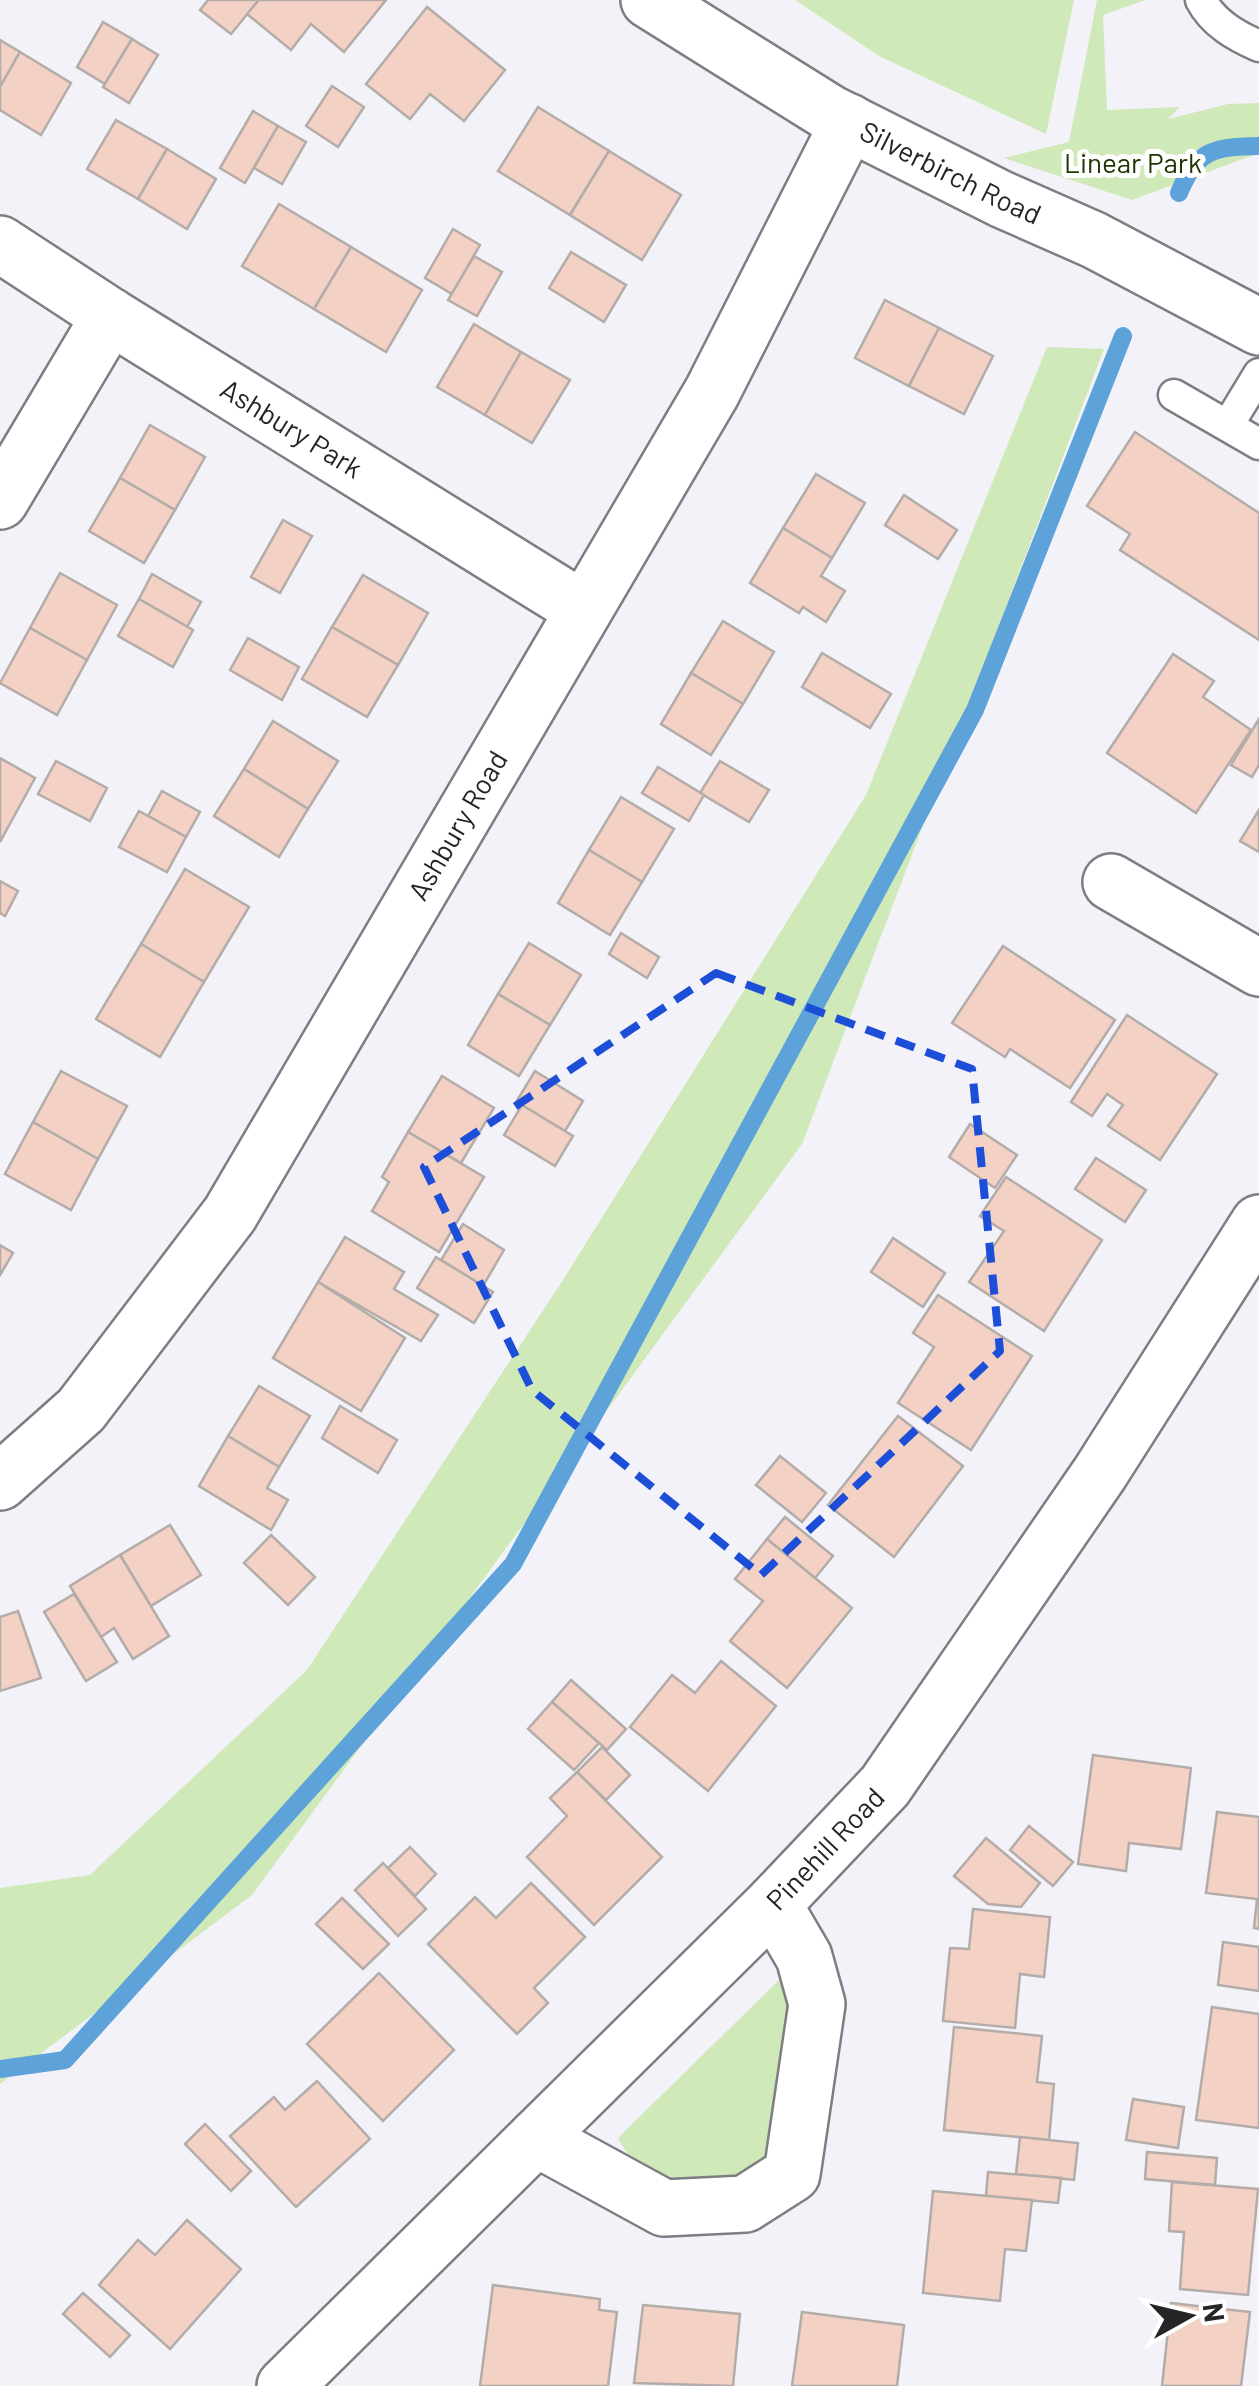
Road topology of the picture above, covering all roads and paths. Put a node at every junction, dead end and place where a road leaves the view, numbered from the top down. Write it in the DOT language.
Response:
graph roads {
  1 [pos="649,0"];
  2 [pos="1200,0"];
  3 [pos="1259,46"];
  4 [pos="849,122"];
  5 [pos="0,244"];
  6 [pos="110,316"];
  7 [pos="1259,326"];
  8 [pos="1259,374"];
  9 [pos="1174,395"];
  10 [pos="1228,425"];
  11 [pos="1259,444"];
  12 [pos="0,501"];
  13 [pos="584,610"];
  14 [pos="1110,882"];
  15 [pos="1259,968"];
  16 [pos="1259,1223"];
  17 [pos="0,1482"];
  18 [pos="773,1904"];
  19 [pos="536,2138"];
  20 [pos="285,2386"];
  1 -- 4 [label="street, Silverbirch Road"];
  2 -- 3 [label="lane"];
  4 -- 7 [label="street, Silverbirch Road"];
  4 -- 13 [label="street, Ashbury Road"];
  5 -- 6 [label="street, Ashbury Park"];
  6 -- 12 [label="street"];
  6 -- 13 [label="street, Ashbury Park"];
  8 -- 10 [label="lane"];
  9 -- 10 [label="lane"];
  10 -- 11 [label="lane"];
  13 -- 17 [label="street, Ashbury Road"];
  14 -- 15 [label="street"];
  16 -- 18 [label="street, Pinehill Road"];
  18 -- 19 [label="street, Pinehill Road"];
  18 -- 19 [label="street"];
  19 -- 20 [label="street, Pinehill Road"];
}
